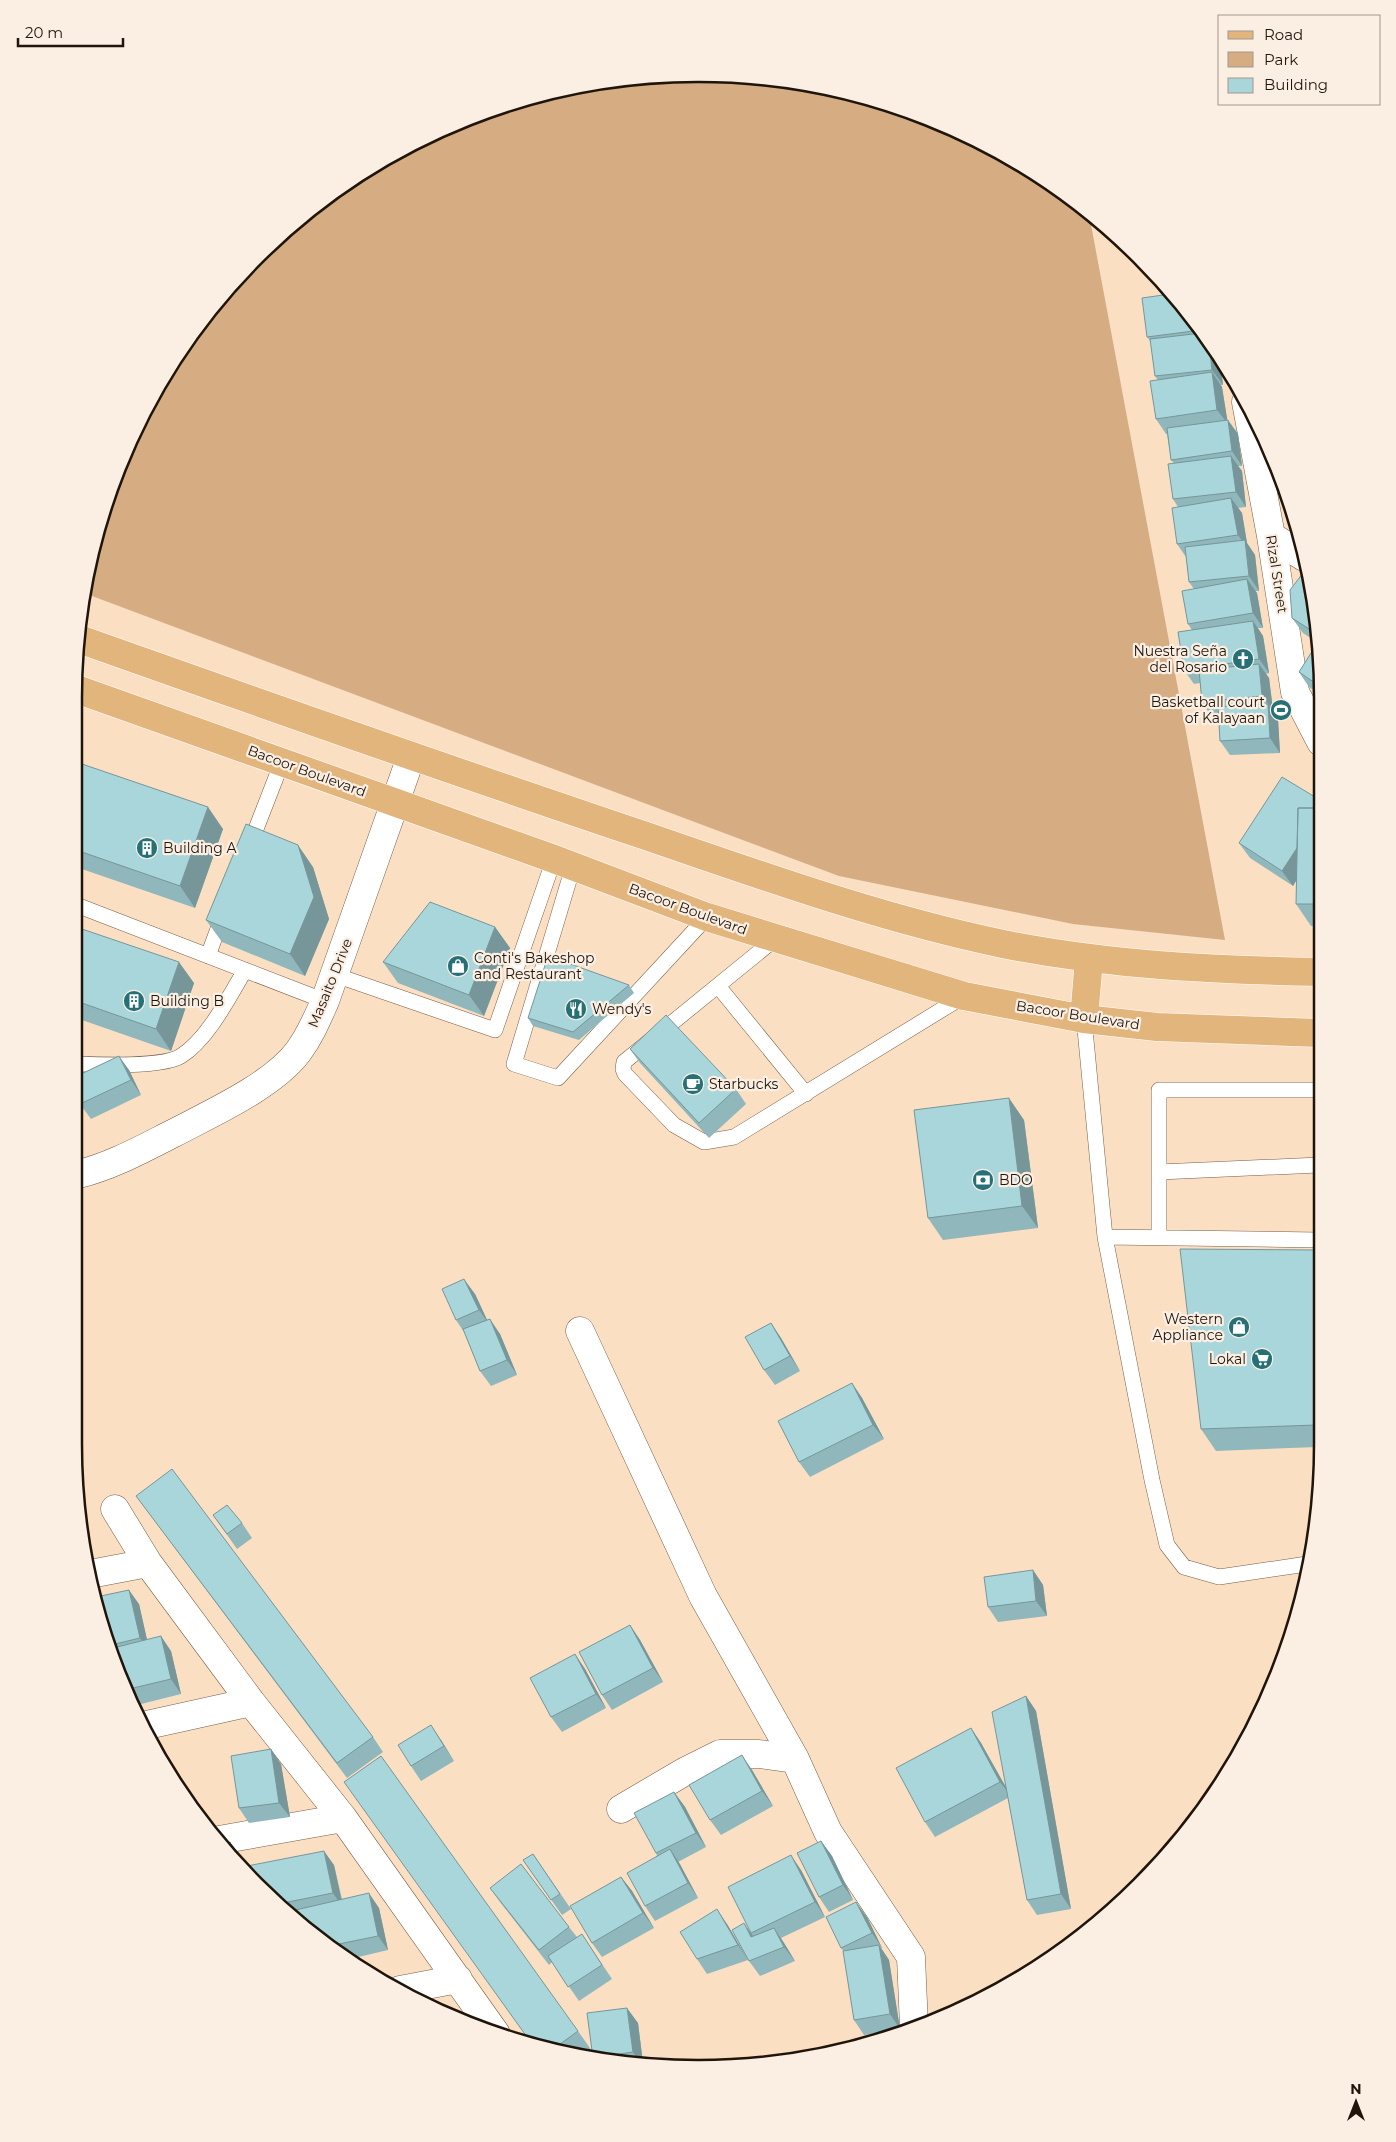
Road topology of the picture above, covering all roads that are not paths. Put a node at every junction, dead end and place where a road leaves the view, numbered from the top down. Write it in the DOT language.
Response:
graph roads {
  1 [pos="1251,428"];
  2 [pos="1271,536"];
  3 [pos="1296,552"];
  4 [pos="86,641"];
  5 [pos="83,691"];
  6 [pos="1314,730"];
  7 [pos="411,757"];
  8 [pos="282,762"];
  9 [pos="395,804"];
  10 [pos="243,863"];
  11 [pos="564,863"];
  12 [pos="229,900"];
  13 [pos="83,908"];
  14 [pos="706,917"];
  15 [pos="775,940"];
  16 [pos="208,956"];
  17 [pos="1089,959"];
  18 [pos="245,970"];
  19 [pos="1314,972"];
  20 [pos="335,975"];
  21 [pos="718,986"];
  22 [pos="964,996"];
  23 [pos="325,1001"];
  24 [pos="1084,1019"];
  25 [pos="1314,1033"];
  26 [pos="83,1064"];
  27 [pos="1314,1090"];
  28 [pos="806,1094"];
  29 [pos="1314,1165"];
  30 [pos="1159,1172"];
  31 [pos="83,1173"];
  32 [pos="1105,1237"];
  33 [pos="1159,1238"];
  34 [pos="1314,1240"];
  35 [pos="580,1331"];
  36 [pos="116,1509"];
  37 [pos="148,1563"];
  38 [pos="1302,1565"];
  39 [pos="96,1573"];
  40 [pos="251,1702"];
  41 [pos="150,1724"];
  42 [pos="794,1759"];
  43 [pos="621,1809"];
  44 [pos="343,1818"];
  45 [pos="226,1839"];
  46 [pos="458,1979"];
  47 [pos="411,1988"];
  48 [pos="914,2020"];
  49 [pos="488,2023"];
  1 -- 2 [label="street, Rizal Street"];
  2 -- 3 [label="street"];
  2 -- 6 [label="street, Rizal Street"];
  4 -- 7 [label="main road"];
  5 -- 8 [label="main road, Bacoor Boulevard"];
  7 -- 9 [label="street, Masaito Drive"];
  7 -- 17 [label="main road"];
  8 -- 9 [label="main road, Bacoor Boulevard"];
  8 -- 10 [label="lane"];
  9 -- 11 [label="main road, Bacoor Boulevard"];
  9 -- 20 [label="street, Masaito Drive"];
  11 -- 14 [label="main road, Bacoor Boulevard"];
  11 -- 14 [label="lane"];
  11 -- 20 [label="lane"];
  12 -- 16 [label="lane"];
  13 -- 16 [label="lane"];
  14 -- 15 [label="main road, Bacoor Boulevard"];
  15 -- 21 [label="lane"];
  15 -- 22 [label="main road, Bacoor Boulevard"];
  16 -- 18 [label="lane"];
  17 -- 19 [label="main road"];
  17 -- 24 [label="main road"];
  18 -- 23 [label="lane"];
  18 -- 26 [label="lane"];
  20 -- 23 [label="street, Masaito Drive"];
  21 -- 28 [label="lane"];
  21 -- 28 [label="lane"];
  22 -- 24 [label="main road, Bacoor Boulevard"];
  22 -- 28 [label="lane"];
  23 -- 31 [label="street, Masaito Drive"];
  24 -- 25 [label="main road, Bacoor Boulevard"];
  24 -- 32 [label="lane"];
  27 -- 30 [label="lane"];
  29 -- 30 [label="lane"];
  30 -- 33 [label="lane"];
  32 -- 33 [label="lane"];
  32 -- 38 [label="lane"];
  33 -- 34 [label="lane"];
  35 -- 42 [label="street"];
  36 -- 37 [label="street"];
  37 -- 39 [label="street"];
  37 -- 40 [label="street"];
  40 -- 41 [label="street"];
  40 -- 44 [label="street"];
  42 -- 43 [label="street"];
  42 -- 48 [label="street"];
  44 -- 45 [label="street"];
  44 -- 46 [label="street"];
  46 -- 47 [label="street"];
  46 -- 49 [label="street"];
}
